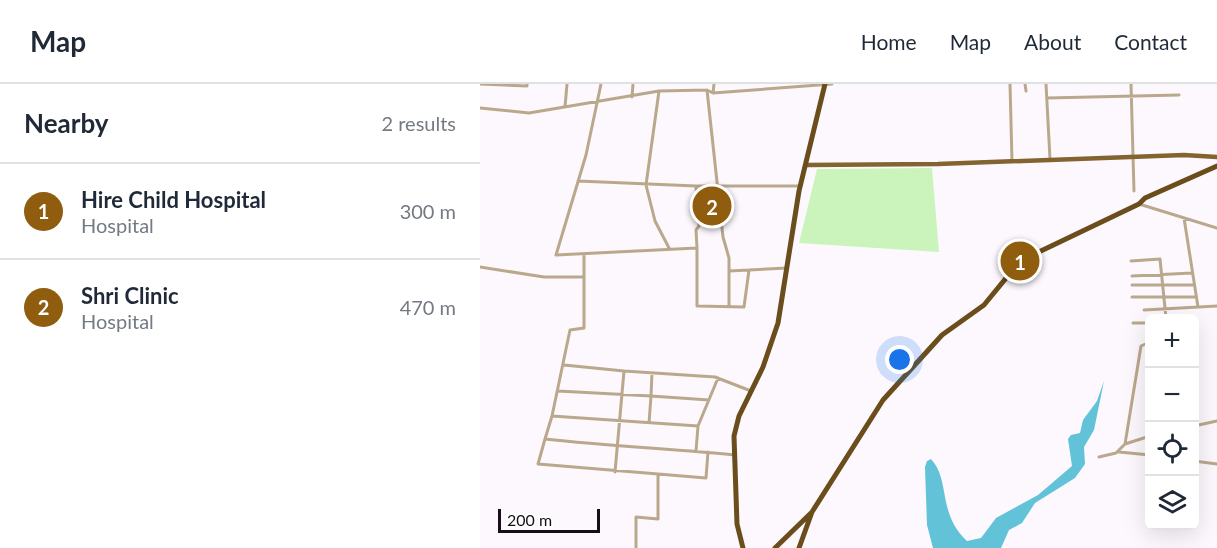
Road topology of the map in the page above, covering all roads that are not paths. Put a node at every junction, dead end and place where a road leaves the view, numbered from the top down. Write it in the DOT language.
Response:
graph roads {
  1 [pos="480,84"];
  2 [pos="527,84"];
  3 [pos="567,84"];
  4 [pos="601,84"];
  5 [pos="633,84"];
  6 [pos="714,84"];
  7 [pos="825,84"];
  8 [pos="832,84"];
  9 [pos="1010,84"];
  10 [pos="1025,84"];
  11 [pos="1046,84"];
  12 [pos="1131,84"];
  13 [pos="794,85"];
  14 [pos="707,90"];
  15 [pos="1026,91"];
  16 [pos="659,92"];
  17 [pos="713,93"];
  18 [pos="1131,96"];
  19 [pos="1179,96"];
  20 [pos="632,97"];
  21 [pos="1047,98"];
  22 [pos="599,102"];
  23 [pos="565,107"];
  24 [pos="480,108"];
  25 [pos="1132,156"];
  26 [pos="1217,157"];
  27 [pos="1050,159"];
  28 [pos="1012,161"];
  29 [pos="806,165"];
  30 [pos="1217,166"];
  31 [pos="577,181"];
  32 [pos="646,185"];
  33 [pos="696,186"];
  34 [pos="717,186"];
  35 [pos="800,186"];
  36 [pos="1134,191"];
  37 [pos="1140,204"];
  38 [pos="1184,218"];
  39 [pos="1217,228"];
  40 [pos="669,248"];
  41 [pos="697,248"];
  42 [pos="584,254"];
  43 [pos="1131,261"];
  44 [pos="480,267"];
  45 [pos="788,268"];
  46 [pos="749,270"];
  47 [pos="729,271"];
  48 [pos="1192,273"];
  49 [pos="1162,275"];
  50 [pos="1132,276"];
  51 [pos="584,277"];
  52 [pos="1132,285"];
  53 [pos="1194,285"];
  54 [pos="1164,287"];
  55 [pos="1132,297"];
  56 [pos="1195,297"];
  57 [pos="1165,298"];
  58 [pos="1217,306"];
  59 [pos="729,307"];
  60 [pos="1198,307"];
  61 [pos="1144,310"];
  62 [pos="1166,310"];
  63 [pos="1166,314"];
  64 [pos="1133,323"];
  65 [pos="1145,323"];
  66 [pos="1145,344"];
  67 [pos="564,366"];
  68 [pos="624,371"];
  69 [pos="652,374"];
  70 [pos="718,378"];
  71 [pos="558,391"];
  72 [pos="751,391"];
  73 [pos="622,395"];
  74 [pos="651,396"];
  75 [pos="709,400"];
  76 [pos="552,416"];
  77 [pos="620,421"];
  78 [pos="1217,421"];
  79 [pos="649,423"];
  80 [pos="1199,425"];
  81 [pos="698,426"];
  82 [pos="1145,437"];
  83 [pos="545,439"];
  84 [pos="1125,444"];
  85 [pos="619,447"];
  86 [pos="696,451"];
  87 [pos="708,452"];
  88 [pos="1119,452"];
  89 [pos="735,455"];
  90 [pos="1145,455"];
  91 [pos="1099,457"];
  92 [pos="1199,462"];
  93 [pos="1217,464"];
  94 [pos="615,472"];
  95 [pos="658,475"];
  96 [pos="812,512"];
  97 [pos="636,548"];
  98 [pos="743,548"];
  99 [pos="775,548"];
  100 [pos="799,548"];
  1 -- 2 [label="street"];
  3 -- 23 [label="street"];
  4 -- 22 [label="street"];
  5 -- 20 [label="street"];
  6 -- 17 [label="street"];
  7 -- 8 [label="street"];
  7 -- 13 [label="street"];
  7 -- 29 [label="highway"];
  9 -- 28 [label="street"];
  10 -- 15 [label="street"];
  11 -- 21 [label="street"];
  12 -- 18 [label="street"];
  13 -- 17 [label="street"];
  14 -- 16 [label="street"];
  14 -- 17 [label="street"];
  14 -- 34 [label="street"];
  16 -- 20 [label="street"];
  16 -- 32 [label="street"];
  18 -- 19 [label="street"];
  18 -- 21 [label="street"];
  18 -- 25 [label="street"];
  20 -- 22 [label="street"];
  21 -- 27 [label="street"];
  22 -- 23 [label="street"];
  22 -- 31 [label="street"];
  23 -- 24 [label="street"];
  25 -- 26 [label="main road"];
  25 -- 27 [label="main road"];
  25 -- 36 [label="street"];
  27 -- 28 [label="main road"];
  28 -- 29 [label="main road"];
  29 -- 35 [label="highway"];
  30 -- 37 [label="highway"];
  31 -- 32 [label="street"];
  31 -- 42 [label="street"];
  32 -- 33 [label="street"];
  32 -- 40 [label="street"];
  33 -- 34 [label="street"];
  33 -- 41 [label="street"];
  34 -- 35 [label="street"];
  34 -- 47 [label="street"];
  35 -- 45 [label="highway"];
  37 -- 38 [label="street"];
  37 -- 96 [label="highway"];
  38 -- 39 [label="street"];
  38 -- 48 [label="street"];
  40 -- 41 [label="street"];
  40 -- 42 [label="street"];
  41 -- 59 [label="street"];
  42 -- 51 [label="street"];
  43 -- 49 [label="street"];
  44 -- 51 [label="street"];
  45 -- 46 [label="street"];
  45 -- 72 [label="highway"];
  46 -- 47 [label="street"];
  46 -- 59 [label="street"];
  47 -- 59 [label="street"];
  48 -- 49 [label="street"];
  48 -- 53 [label="street"];
  49 -- 50 [label="street"];
  49 -- 54 [label="street"];
  51 -- 67 [label="street"];
  52 -- 54 [label="street"];
  53 -- 54 [label="street"];
  53 -- 56 [label="street"];
  54 -- 57 [label="street"];
  55 -- 57 [label="street"];
  56 -- 57 [label="street"];
  56 -- 60 [label="street"];
  57 -- 62 [label="street"];
  58 -- 60 [label="street"];
  60 -- 62 [label="street"];
  61 -- 62 [label="street"];
  62 -- 63 [label="street"];
  64 -- 65 [label="street"];
  66 -- 84 [label="street"];
  67 -- 68 [label="street"];
  67 -- 71 [label="street"];
  68 -- 69 [label="street"];
  68 -- 73 [label="street"];
  69 -- 70 [label="street"];
  69 -- 74 [label="street"];
  70 -- 72 [label="street"];
  70 -- 75 [label="street"];
  71 -- 73 [label="street"];
  71 -- 76 [label="street"];
  72 -- 89 [label="highway"];
  73 -- 74 [label="street"];
  73 -- 77 [label="street"];
  74 -- 75 [label="street"];
  74 -- 79 [label="street"];
  75 -- 81 [label="street"];
  76 -- 77 [label="street"];
  76 -- 83 [label="street"];
  77 -- 79 [label="street"];
  77 -- 85 [label="street"];
  78 -- 80 [label="street"];
  79 -- 81 [label="street"];
  81 -- 86 [label="street"];
  82 -- 84 [label="street"];
  83 -- 85 [label="street"];
  83 -- 94 [label="street"];
  84 -- 88 [label="street"];
  85 -- 86 [label="street"];
  85 -- 94 [label="street"];
  86 -- 87 [label="street"];
  87 -- 89 [label="street"];
  87 -- 95 [label="street"];
  88 -- 90 [label="street"];
  88 -- 91 [label="street"];
  89 -- 98 [label="highway"];
  92 -- 93 [label="street"];
  94 -- 95 [label="street"];
  95 -- 97 [label="street"];
  96 -- 99 [label="highway"];
  96 -- 100 [label="highway"];
}
